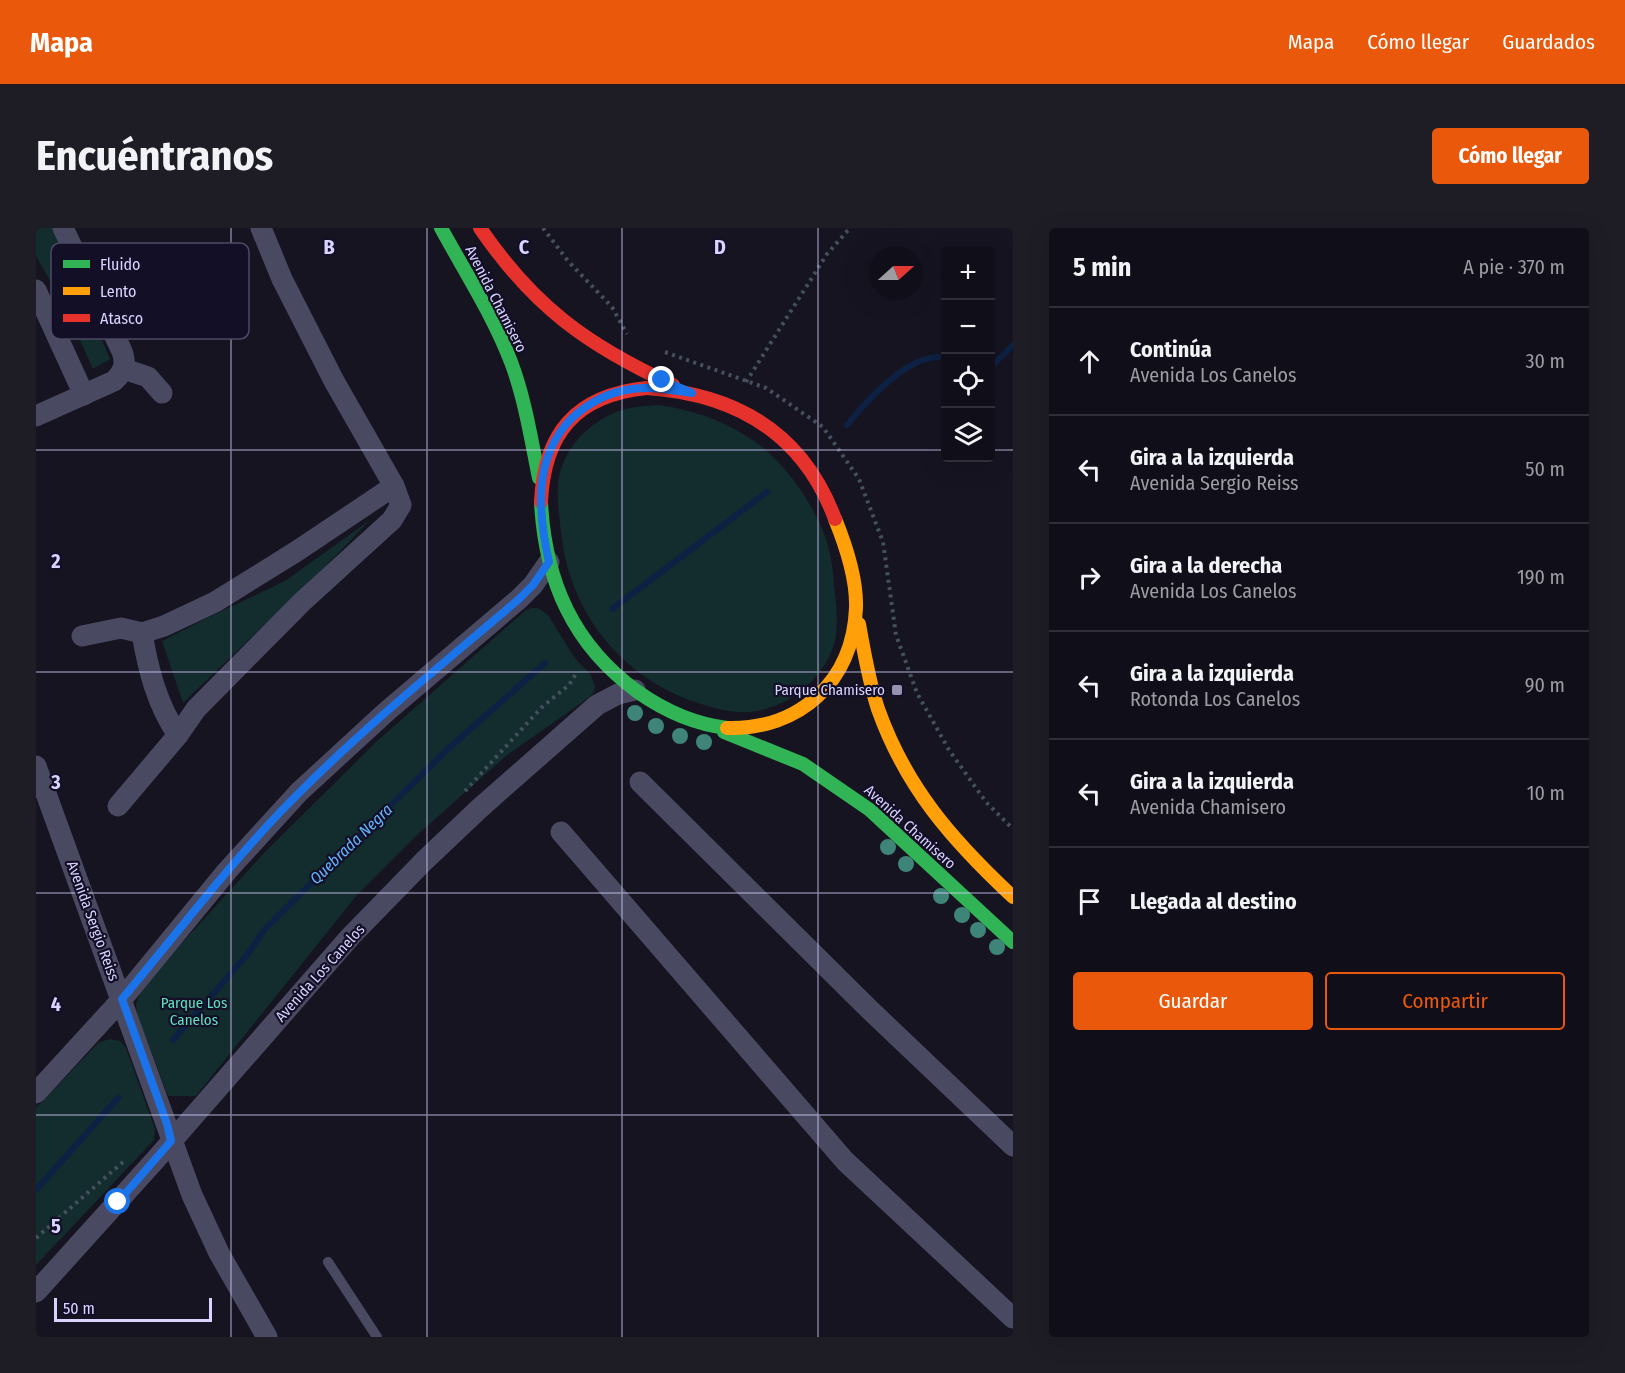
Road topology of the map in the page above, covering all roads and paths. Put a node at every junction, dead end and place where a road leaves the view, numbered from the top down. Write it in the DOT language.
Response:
graph roads {
  1 [pos="63,228"];
  2 [pos="261,228"];
  3 [pos="441,228"];
  4 [pos="480,228"];
  5 [pos="850,228"];
  6 [pos="70,243"];
  7 [pos="36,290"];
  8 [pos="51,323"];
  9 [pos="58,339"];
  10 [pos="116,339"];
  11 [pos="124,369"];
  12 [pos="162,393"];
  13 [pos="692,393"];
  14 [pos="84,395"];
  15 [pos="728,404"];
  16 [pos="36,416"];
  17 [pos="394,486"];
  18 [pos="541,491"];
  19 [pos="549,562"];
  20 [pos="856,607"];
  21 [pos="142,633"];
  22 [pos="82,636"];
  23 [pos="635,690"];
  24 [pos="707,727"];
  25 [pos="178,735"];
  26 [pos="36,766"];
  27 [pos="640,782"];
  28 [pos="118,806"];
  29 [pos="561,832"];
  30 [pos="1013,897"];
  31 [pos="1013,942"];
  32 [pos="122,999"];
  33 [pos="36,1093"];
  34 [pos="171,1141"];
  35 [pos="1013,1146"];
  36 [pos="328,1262"];
  37 [pos="36,1292"];
  38 [pos="1013,1318"];
  39 [pos="267,1337"];
  40 [pos="377,1337"];
  1 -- 6 [label="street"];
  2 -- 17 [label="street"];
  3 -- 18 [label="street, Avenida Chamisero"];
  4 -- 13 [label="street, Avenida Chamisero"];
  5 -- 15 [label="path"];
  7 -- 8 [label="street"];
  9 -- 14 [label="street"];
  10 -- 11 [label="street"];
  11 -- 12 [label="street"];
  11 -- 14 [label="street"];
  13 -- 15 [label="street, Avenida Chamisero"];
  13 -- 18 [label="street"];
  14 -- 16 [label="street"];
  15 -- 20 [label="street, Avenida Chamisero"];
  17 -- 21 [label="street"];
  17 -- 25 [label="street"];
  18 -- 19 [label="street, Avenida Chamisero"];
  19 -- 23 [label="street, Avenida Chamisero"];
  19 -- 32 [label="street"];
  20 -- 24 [label="street"];
  20 -- 30 [label="street, Avenida Chamisero"];
  21 -- 22 [label="street"];
  21 -- 25 [label="street"];
  23 -- 24 [label="street, Avenida Chamisero"];
  23 -- 34 [label="street, Avenida Los Canelos"];
  24 -- 31 [label="street, Avenida Chamisero"];
  25 -- 28 [label="street"];
  26 -- 32 [label="street, Avenida Sergio Reiss"];
  27 -- 35 [label="street"];
  29 -- 38 [label="street"];
  32 -- 33 [label="street"];
  32 -- 34 [label="street, Avenida Sergio Reiss"];
  34 -- 37 [label="street, Avenida Los Canelos"];
  34 -- 39 [label="street, Avenida Sergio Reiss"];
  36 -- 40 [label="lane"];
}
